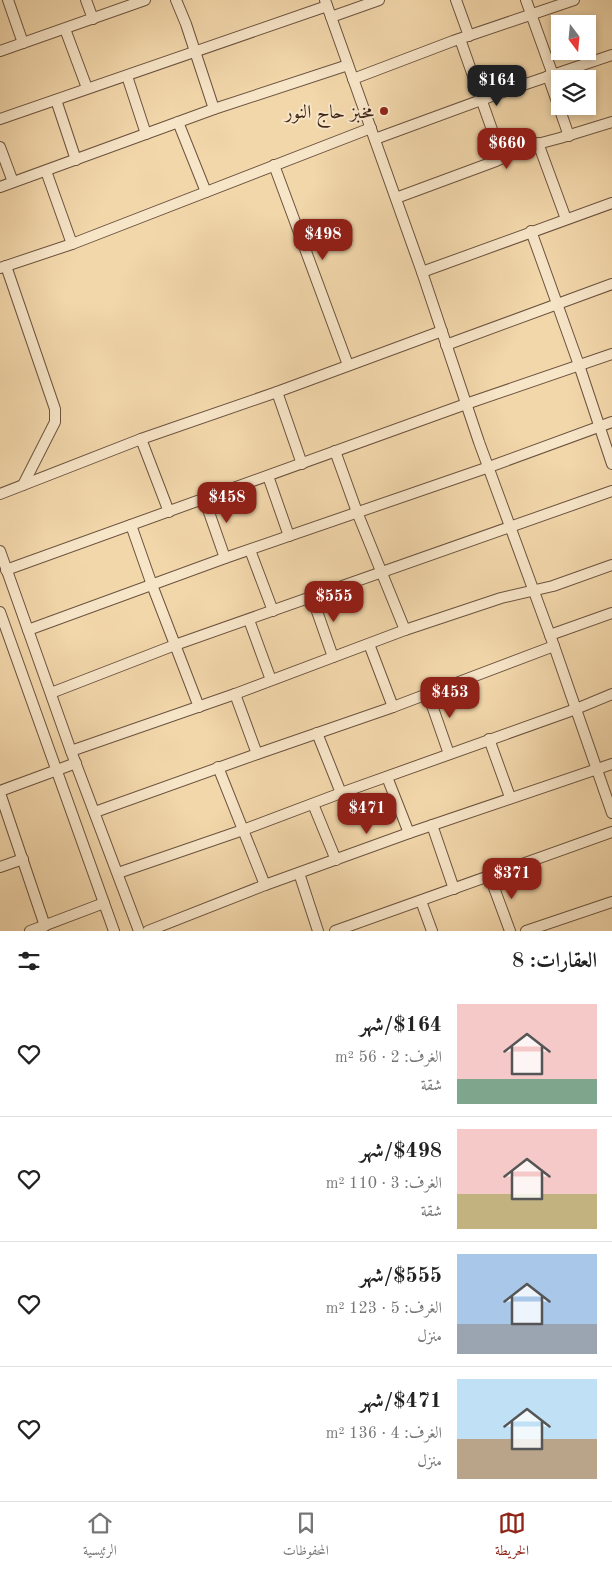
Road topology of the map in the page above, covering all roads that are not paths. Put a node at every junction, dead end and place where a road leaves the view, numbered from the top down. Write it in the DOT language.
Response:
graph roads {
  1 [pos="8,0"];
  2 [pos="86,0"];
  3 [pos="145,0"];
  4 [pos="176,0"];
  5 [pos="379,0"];
  6 [pos="456,0"];
  7 [pos="526,0"];
  8 [pos="574,0"];
  9 [pos="326,3"];
  10 [pos="532,14"];
  11 [pos="331,17"];
  12 [pos="93,19"];
  13 [pos="66,29"];
  14 [pos="464,37"];
  15 [pos="23,43"];
  16 [pos="0,51"];
  17 [pos="196,52"];
  18 [pos="612,55"];
  19 [pos="348,65"];
  20 [pos="568,70"];
  21 [pos="126,76"];
  22 [pos="551,76"];
  23 [pos="353,80"];
  24 [pos="87,88"];
  25 [pos="482,99"];
  26 [pos="56,100"];
  27 [pos="214,109"];
  28 [pos="563,115"];
  29 [pos="0,118"];
  30 [pos="178,122"];
  31 [pos="612,122"];
  32 [pos="371,128"];
  33 [pos="146,134"];
  34 [pos="569,136"];
  35 [pos="375,139"];
  36 [pos="538,143"];
  37 [pos="0,147"];
  38 [pos="502,158"];
  39 [pos="76,160"];
  40 [pos="274,165"];
  41 [pos="46,170"];
  42 [pos="13,182"];
  43 [pos="0,187"];
  44 [pos="206,192"];
  45 [pos="396,198"];
  46 [pos="612,203"];
  47 [pos="566,219"];
  48 [pos="531,231"];
  49 [pos="72,244"];
  50 [pos="3,267"];
  51 [pos="422,272"];
  52 [pos="612,284"];
  53 [pos="557,305"];
  54 [pos="442,331"];
  55 [pos="446,344"];
  56 [pos="612,354"];
  57 [pos="579,365"];
  58 [pos="348,366"];
  59 [pos="277,392"];
  60 [pos="466,404"];
  61 [pos="612,422"];
  62 [pos="599,427"];
  63 [pos="141,439"];
  64 [pos="335,451"];
  65 [pos="302,464"];
  66 [pos="612,464"];
  67 [pos="489,467"];
  68 [pos="268,476"];
  69 [pos="23,485"];
  70 [pos="612,491"];
  71 [pos="0,494"];
  72 [pos="204,498"];
  73 [pos="169,512"];
  74 [pos="357,512"];
  75 [pos="131,525"];
  76 [pos="510,527"];
  77 [pos="289,536"];
  78 [pos="250,550"];
  79 [pos="0,551"];
  80 [pos="226,558"];
  81 [pos="612,565"];
  82 [pos="6,570"];
  83 [pos="381,573"];
  84 [pos="152,585"];
  85 [pos="533,590"];
  86 [pos="312,597"];
  87 [pos="272,611"];
  88 [pos="0,612"];
  89 [pos="612,613"];
  90 [pos="249,620"];
  91 [pos="28,630"];
  92 [pos="405,630"];
  93 [pos="550,635"];
  94 [pos="4,636"];
  95 [pos="369,644"];
  96 [pos="174,645"];
  97 [pos="554,646"];
  98 [pos="333,657"];
  99 [pos="271,680"];
  100 [pos="51,693"];
  101 [pos="235,694"];
  102 [pos="428,694"];
  103 [pos="612,694"];
  104 [pos="199,707"];
  105 [pos="393,707"];
  106 [pos="576,709"];
  107 [pos="317,733"];
  108 [pos="489,738"];
  109 [pos="72,751"];
  110 [pos="257,754"];
  111 [pos="449,754"];
  112 [pos="76,763"];
  113 [pos="612,764"];
  114 [pos="218,767"];
  115 [pos="596,769"];
  116 [pos="58,770"];
  117 [pos="387,776"];
  118 [pos="0,792"];
  119 [pos="341,792"];
  120 [pos="510,797"];
  121 [pos="313,804"];
  122 [pos="95,812"];
  123 [pos="612,813"];
  124 [pos="432,825"];
  125 [pos="243,830"];
  126 [pos="612,832"];
  127 [pos="408,833"];
  128 [pos="23,859"];
  129 [pos="336,860"];
  130 [pos="0,867"];
  131 [pos="118,873"];
  132 [pos="299,873"];
  133 [pos="490,876"];
  134 [pos="265,885"];
  135 [pos="454,889"];
  136 [pos="422,901"];
  137 [pos="612,902"];
  138 [pos="104,903"];
  139 [pos="45,926"];
  140 [pos="352,928"];
  141 [pos="30,931"];
  142 [pos="114,931"];
  143 [pos="139,931"];
  144 [pos="148,931"];
  145 [pos="318,931"];
  146 [pos="335,931"];
  147 [pos="432,931"];
  148 [pos="510,931"];
  149 [pos="526,931"];
  1 -- 15 [label="street"];
  2 -- 12 [label="street"];
  3 -- 12 [label="street"];
  4 -- 17 [label="street"];
  5 -- 11 [label="street"];
  6 -- 14 [label="street"];
  7 -- 10 [label="street"];
  8 -- 10 [label="street"];
  9 -- 11 [label="street"];
  9 -- 17 [label="street"];
  10 -- 14 [label="street"];
  10 -- 22 [label="street"];
  11 -- 19 [label="street"];
  12 -- 13 [label="street"];
  13 -- 15 [label="street"];
  13 -- 24 [label="street"];
  14 -- 23 [label="street"];
  14 -- 25 [label="street"];
  15 -- 16 [label="street"];
  17 -- 21 [label="street"];
  17 -- 27 [label="street"];
  18 -- 20 [label="street"];
  19 -- 23 [label="street"];
  19 -- 27 [label="street"];
  21 -- 24 [label="street"];
  21 -- 33 [label="street"];
  22 -- 25 [label="street"];
  23 -- 32 [label="street"];
  24 -- 26 [label="street"];
  25 -- 35 [label="street"];
  25 -- 38 [label="street"];
  26 -- 29 [label="street"];
  26 -- 39 [label="street"];
  27 -- 30 [label="street"];
  28 -- 34 [label="street"];
  30 -- 33 [label="street"];
  30 -- 44 [label="street"];
  31 -- 34 [label="street"];
  32 -- 35 [label="street"];
  32 -- 40 [label="street"];
  33 -- 39 [label="street"];
  34 -- 36 [label="street"];
  35 -- 45 [label="street"];
  36 -- 38 [label="street"];
  36 -- 47 [label="street"];
  37 -- 42 [label="street"];
  38 -- 45 [label="street"];
  39 -- 41 [label="street"];
  40 -- 44 [label="street"];
  40 -- 58 [label="street"];
  41 -- 42 [label="street"];
  41 -- 49 [label="street"];
  42 -- 43 [label="street"];
  44 -- 49 [label="street"];
  45 -- 51 [label="street"];
  46 -- 47 [label="street"];
  47 -- 48 [label="street"];
  48 -- 51 [label="street"];
  48 -- 53 [label="street"];
  49 -- 50 [label="street"];
  50 -- 69 [label="street"];
  51 -- 54 [label="street"];
  52 -- 53 [label="street"];
  53 -- 55 [label="street"];
  53 -- 57 [label="street"];
  54 -- 55 [label="street"];
  54 -- 58 [label="street"];
  55 -- 60 [label="street"];
  56 -- 57 [label="street"];
  57 -- 60 [label="street"];
  57 -- 62 [label="street"];
  58 -- 59 [label="street"];
  59 -- 63 [label="street"];
  59 -- 65 [label="street"];
  60 -- 64 [label="street"];
  60 -- 67 [label="street"];
  61 -- 62 [label="street"];
  62 -- 66 [label="street"];
  62 -- 67 [label="street"];
  63 -- 69 [label="street"];
  63 -- 73 [label="street"];
  64 -- 65 [label="street"];
  64 -- 74 [label="street"];
  65 -- 68 [label="street"];
  67 -- 74 [label="street"];
  67 -- 76 [label="street"];
  68 -- 72 [label="street"];
  68 -- 77 [label="street"];
  69 -- 71 [label="street"];
  70 -- 76 [label="street"];
  72 -- 73 [label="street"];
  72 -- 80 [label="street"];
  73 -- 75 [label="street"];
  74 -- 77 [label="street"];
  74 -- 83 [label="street"];
  75 -- 82 [label="street"];
  75 -- 84 [label="street"];
  76 -- 83 [label="street"];
  76 -- 85 [label="street"];
  77 -- 78 [label="street"];
  78 -- 80 [label="street"];
  78 -- 87 [label="street"];
  79 -- 82 [label="street"];
  80 -- 84 [label="street"];
  81 -- 85 [label="street"];
  82 -- 91 [label="street"];
  83 -- 86 [label="street"];
  83 -- 92 [label="street"];
  84 -- 91 [label="street"];
  84 -- 96 [label="street"];
  85 -- 92 [label="street"];
  85 -- 93 [label="street"];
  86 -- 87 [label="street"];
  86 -- 98 [label="street"];
  87 -- 90 [label="street"];
  88 -- 94 [label="street"];
  89 -- 93 [label="street"];
  90 -- 96 [label="street"];
  90 -- 99 [label="street"];
  91 -- 100 [label="street"];
  92 -- 95 [label="street"];
  93 -- 97 [label="street"];
  94 -- 116 [label="street"];
  95 -- 98 [label="street"];
  95 -- 105 [label="street"];
  96 -- 100 [label="street"];
  96 -- 104 [label="street"];
  97 -- 102 [label="street"];
  97 -- 106 [label="street"];
  98 -- 99 [label="street"];
  99 -- 101 [label="street"];
  100 -- 109 [label="street"];
  101 -- 104 [label="street"];
  101 -- 110 [label="street"];
  102 -- 105 [label="street"];
  102 -- 111 [label="street"];
  103 -- 106 [label="street"];
  104 -- 109 [label="street"];
  105 -- 107 [label="street"];
  106 -- 108 [label="street"];
  106 -- 115 [label="street"];
  107 -- 110 [label="street"];
  107 -- 119 [label="street"];
  108 -- 111 [label="street"];
  108 -- 120 [label="street"];
  109 -- 112 [label="street"];
  110 -- 114 [label="street"];
  111 -- 117 [label="street"];
  112 -- 116 [label="street"];
  112 -- 122 [label="street"];
  113 -- 115 [label="street"];
  114 -- 122 [label="street"];
  114 -- 125 [label="street"];
  115 -- 120 [label="street"];
  115 -- 123 [label="street"];
  116 -- 118 [label="street"];
  116 -- 138 [label="street"];
  117 -- 119 [label="street"];
  117 -- 127 [label="street"];
  118 -- 128 [label="street"];
  119 -- 121 [label="street"];
  120 -- 124 [label="street"];
  121 -- 125 [label="street"];
  121 -- 129 [label="street"];
  122 -- 131 [label="street"];
  124 -- 127 [label="street"];
  124 -- 135 [label="street"];
  125 -- 131 [label="street"];
  125 -- 134 [label="street"];
  126 -- 133 [label="street"];
  127 -- 129 [label="street"];
  128 -- 130 [label="street"];
  128 -- 139 [label="street"];
  129 -- 132 [label="street"];
  131 -- 143 [label="street"];
  132 -- 134 [label="street"];
  132 -- 145 [label="street"];
  133 -- 135 [label="street"];
  133 -- 148 [label="street"];
  134 -- 144 [label="street"];
  135 -- 136 [label="street"];
  136 -- 140 [label="street"];
  136 -- 147 [label="street"];
  137 -- 149 [label="street"];
  138 -- 139 [label="street"];
  138 -- 142 [label="street"];
  139 -- 141 [label="street"];
  140 -- 146 [label="street"];
}
